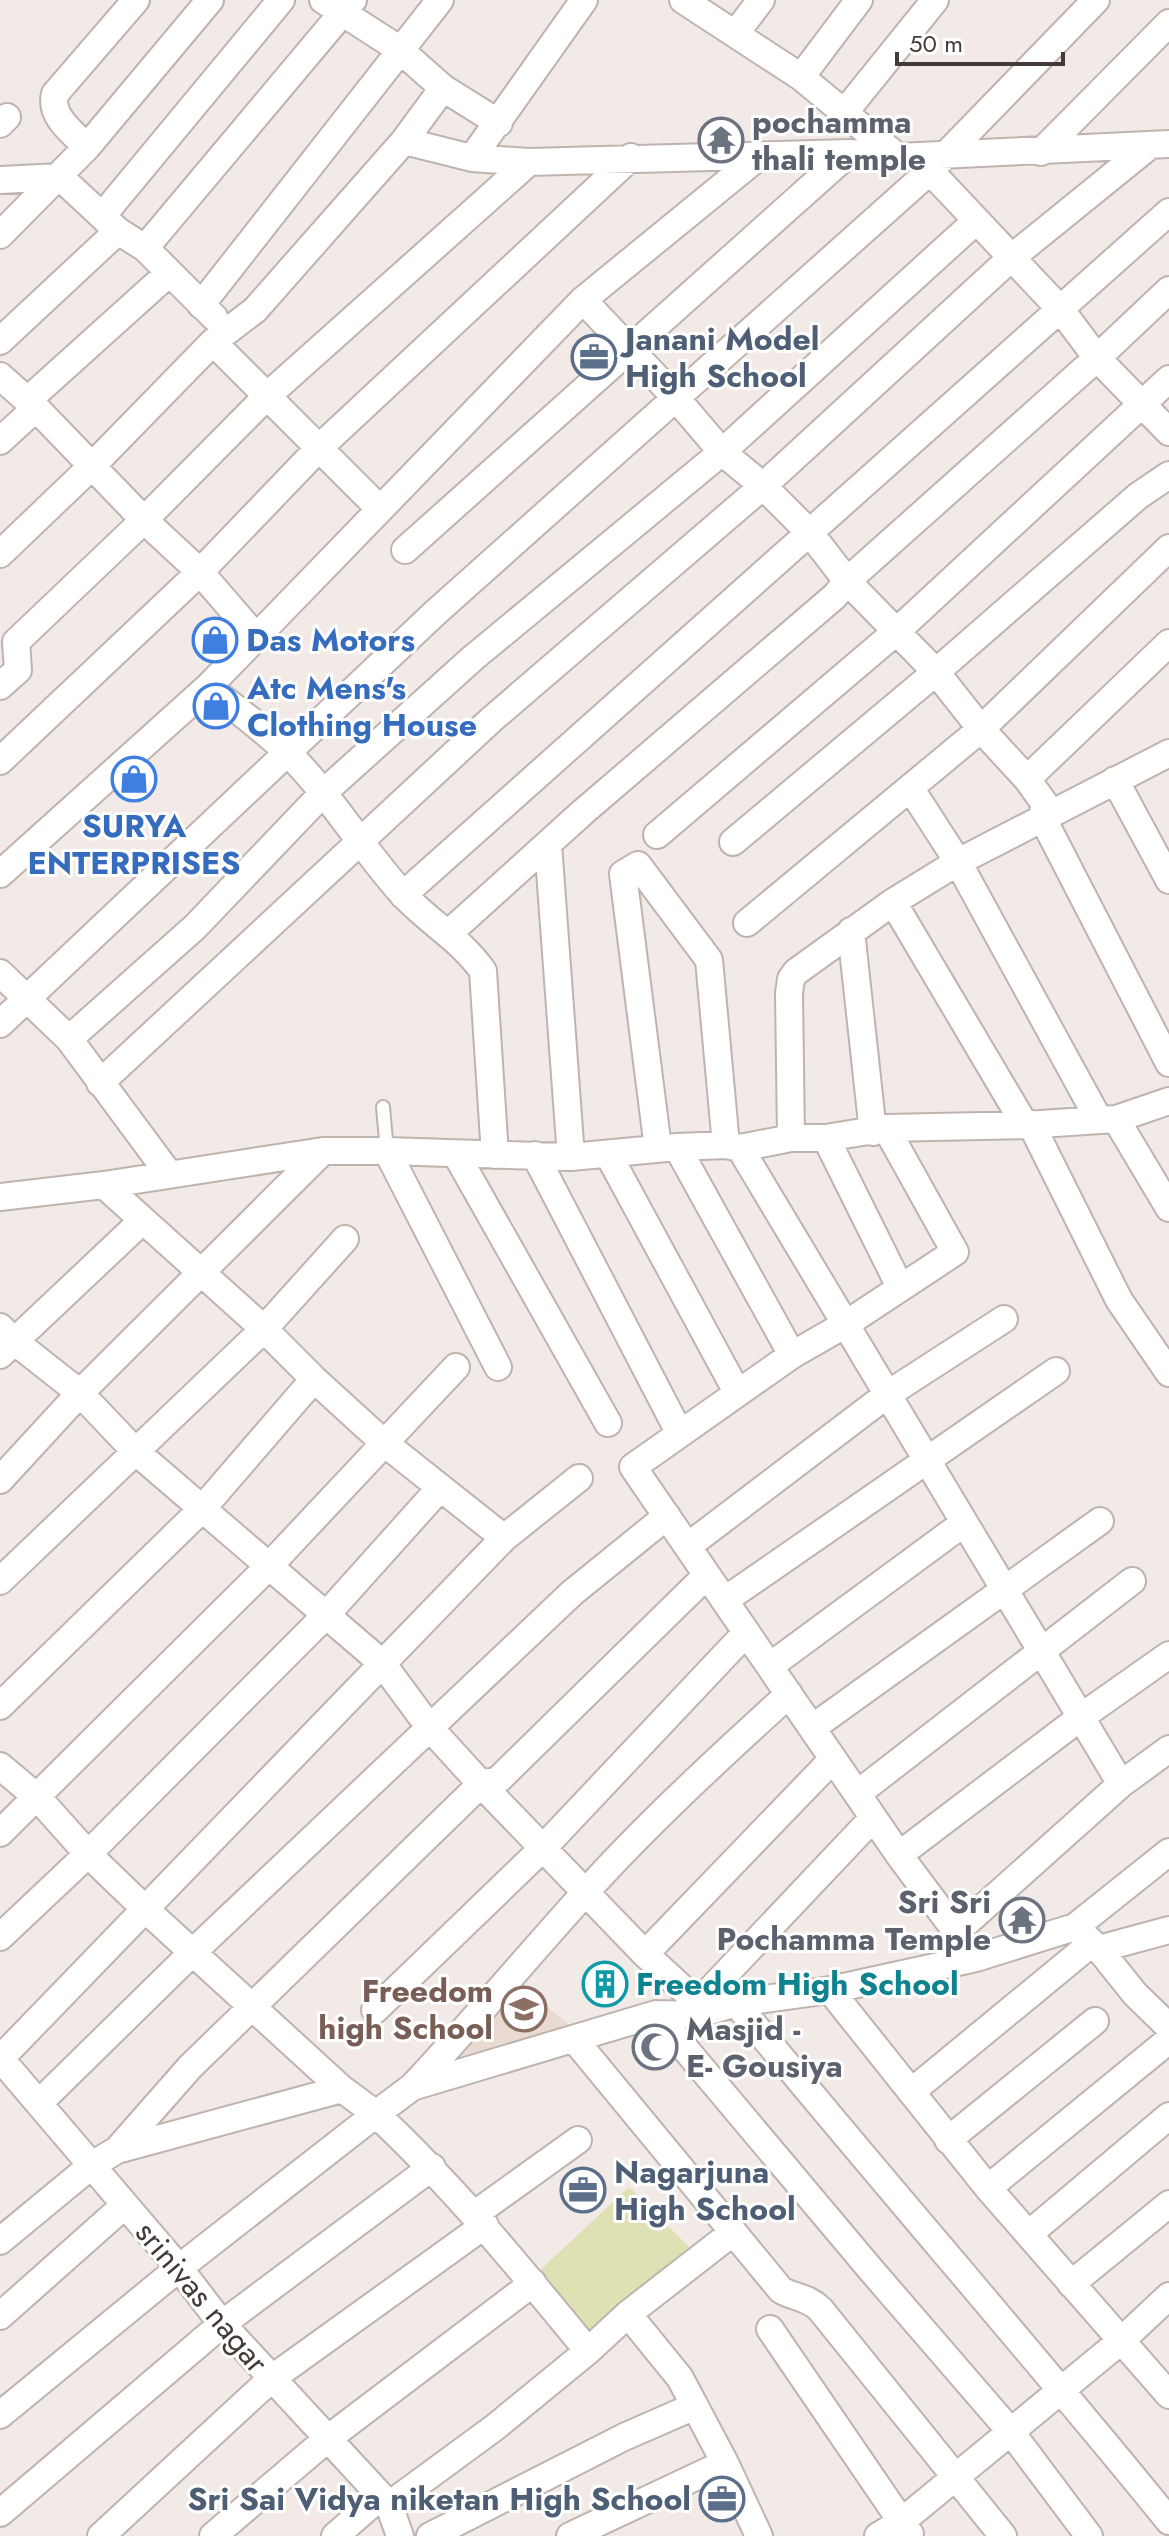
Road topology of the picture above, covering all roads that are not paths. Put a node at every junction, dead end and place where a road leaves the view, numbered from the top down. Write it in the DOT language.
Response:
graph roads {
  1 [pos="136,0"];
  2 [pos="210,0"];
  3 [pos="281,0"];
  4 [pos="440,0"];
  5 [pos="584,0"];
  6 [pos="683,0"];
  7 [pos="761,0"];
  8 [pos="859,0"];
  9 [pos="935,0"];
  10 [pos="1096,0"];
  11 [pos="339,5"];
  12 [pos="1169,23"];
  13 [pos="735,34"];
  14 [pos="399,49"];
  15 [pos="801,77"];
  16 [pos="443,88"];
  17 [pos="844,113"];
  18 [pos="499,123"];
  19 [pos="404,141"];
  20 [pos="1159,145"];
  21 [pos="87,147"];
  22 [pos="1041,152"];
  23 [pos="849,153"];
  24 [pos="631,157"];
  25 [pos="758,157"];
  26 [pos="898,157"];
  27 [pos="472,158"];
  28 [pos="529,162"];
  29 [pos="938,163"];
  30 [pos="60,177"];
  31 [pos="0,180"];
  32 [pos="1169,212"];
  33 [pos="976,221"];
  34 [pos="111,223"];
  35 [pos="0,235"];
  36 [pos="145,248"];
  37 [pos="1011,258"];
  38 [pos="169,273"];
  39 [pos="1169,290"];
  40 [pos="583,300"];
  41 [pos="201,305"];
  42 [pos="1061,310"];
  43 [pos="221,336"];
  44 [pos="0,341"];
  45 [pos="630,350"];
  46 [pos="1097,358"];
  47 [pos="0,376"];
  48 [pos="1169,379"];
  49 [pos="267,396"];
  50 [pos="675,397"];
  51 [pos="1142,403"];
  52 [pos="32,404"];
  53 [pos="1169,432"];
  54 [pos="0,441"];
  55 [pos="320,447"];
  56 [pos="722,452"];
  57 [pos="92,466"];
  58 [pos="1169,475"];
  59 [pos="763,486"];
  60 [pos="380,509"];
  61 [pos="144,520"];
  62 [pos="810,533"];
  63 [pos="1169,548"];
  64 [pos="405,550"];
  65 [pos="0,554"];
  66 [pos="200,572"];
  67 [pos="847,581"];
  68 [pos="897,631"];
  69 [pos="256,637"];
  70 [pos="1169,643"];
  71 [pos="936,672"];
  72 [pos="0,686"];
  73 [pos="208,687"];
  74 [pos="981,729"];
  75 [pos="287,752"];
  76 [pos="1169,753"];
  77 [pos="0,761"];
  78 [pos="1027,779"];
  79 [pos="1115,780"];
  80 [pos="911,789"];
  81 [pos="323,793"];
  82 [pos="1042,817"];
  83 [pos="657,835"];
  84 [pos="361,842"];
  85 [pos="733,842"];
  86 [pos="548,844"];
  87 [pos="958,862"];
  88 [pos="0,874"];
  89 [pos="1169,880"];
  90 [pos="403,895"];
  91 [pos="893,902"];
  92 [pos="747,923"];
  93 [pos="851,931"];
  94 [pos="449,933"];
  95 [pos="0,973"];
  96 [pos="27,1001"];
  97 [pos="0,1024"];
  98 [pos="69,1039"];
  99 [pos="1169,1063"];
  100 [pos="100,1083"];
  101 [pos="1169,1101"];
  102 [pos="383,1107"];
  103 [pos="1107,1120"];
  104 [pos="1028,1124"];
  105 [pos="879,1130"];
  106 [pos="791,1138"];
  107 [pos="826,1138"];
  108 [pos="733,1146"];
  109 [pos="668,1148"];
  110 [pos="323,1151"];
  111 [pos="387,1151"];
  112 [pos="456,1154"];
  113 [pos="608,1154"];
  114 [pos="495,1155"];
  115 [pos="535,1155"];
  116 [pos="571,1157"];
  117 [pos="169,1174"];
  118 [pos="104,1185"];
  119 [pos="0,1197"];
  120 [pos="1169,1208"];
  121 [pos="143,1220"];
  122 [pos="345,1239"];
  123 [pos="202,1272"];
  124 [pos="900,1287"];
  125 [pos="1004,1319"];
  126 [pos="846,1324"];
  127 [pos="264,1329"];
  128 [pos="5,1341"];
  129 [pos="792,1355"];
  130 [pos="456,1367"];
  131 [pos="498,1367"];
  132 [pos="1056,1371"];
  133 [pos="1169,1373"];
  134 [pos="314,1379"];
  135 [pos="737,1392"];
  136 [pos="80,1393"];
  137 [pos="888,1394"];
  138 [pos="608,1423"];
  139 [pos="679,1432"];
  140 [pos="383,1442"];
  141 [pos="135,1451"];
  142 [pos="927,1460"];
  143 [pos="579,1478"];
  144 [pos="0,1480"];
  145 [pos="440,1488"];
  146 [pos="202,1509"];
  147 [pos="667,1516"];
  148 [pos="1100,1521"];
  149 [pos="964,1523"];
  150 [pos="504,1538"];
  151 [pos="688,1546"];
  152 [pos="269,1566"];
  153 [pos="707,1575"];
  154 [pos="0,1581"];
  155 [pos="1132,1581"];
  156 [pos="1004,1590"];
  157 [pos="725,1600"];
  158 [pos="327,1614"];
  159 [pos="745,1634"];
  160 [pos="1040,1650"];
  161 [pos="1169,1655"];
  162 [pos="382,1663"];
  163 [pos="770,1666"];
  164 [pos="789,1694"];
  165 [pos="0,1706"];
  166 [pos="1081,1717"];
  167 [pos="430,1728"];
  168 [pos="812,1728"];
  169 [pos="1169,1749"];
  170 [pos="833,1759"];
  171 [pos="0,1766"];
  172 [pos="481,1784"];
  173 [pos="1121,1784"];
  174 [pos="857,1794"];
  175 [pos="38,1798"];
  176 [pos="873,1818"];
  177 [pos="0,1833"];
  178 [pos="543,1848"];
  179 [pos="1169,1852"];
  180 [pos="88,1854"];
  181 [pos="899,1855"];
  182 [pos="585,1893"];
  183 [pos="144,1908"];
  184 [pos="1169,1930"];
  185 [pos="957,1931"];
  186 [pos="0,1937"];
  187 [pos="1089,1940"];
  188 [pos="194,1951"];
  189 [pos="645,1954"];
  190 [pos="976,1958"];
  191 [pos="830,1990"];
  192 [pos="736,2003"];
  193 [pos="251,2007"];
  194 [pos="697,2009"];
  195 [pos="375,2010"];
  196 [pos="656,2014"];
  197 [pos="1095,2021"];
  198 [pos="1169,2027"];
  199 [pos="574,2039"];
  200 [pos="1169,2040"];
  201 [pos="0,2059"];
  202 [pos="412,2087"];
  203 [pos="342,2089"];
  204 [pos="911,2092"];
  205 [pos="39,2103"];
  206 [pos="376,2114"];
  207 [pos="1169,2116"];
  208 [pos="578,2140"];
  209 [pos="948,2140"];
  210 [pos="117,2150"];
  211 [pos="92,2165"];
  212 [pos="432,2167"];
  213 [pos="988,2188"];
  214 [pos="1169,2204"];
  215 [pos="125,2205"];
  216 [pos="480,2219"];
  217 [pos="732,2233"];
  218 [pos="1030,2233"];
  219 [pos="0,2241"];
  220 [pos="179,2268"];
  221 [pos="533,2283"];
  222 [pos="1071,2284"];
  223 [pos="1169,2296"];
  224 [pos="628,2314"];
  225 [pos="0,2316"];
  226 [pos="222,2324"];
  227 [pos="770,2329"];
  228 [pos="1122,2340"];
  229 [pos="588,2351"];
  230 [pos="271,2379"];
  231 [pos="1062,2390"];
  232 [pos="1169,2395"];
  233 [pos="695,2406"];
  234 [pos="0,2415"];
  235 [pos="1011,2432"];
  236 [pos="326,2440"];
  237 [pos="725,2463"];
  238 [pos="956,2477"];
  239 [pos="385,2500"];
  240 [pos="0,2513"];
  241 [pos="1169,2521"];
  242 [pos="906,2529"];
  243 [pos="748,2532"];
  244 [pos="101,2536"];
  245 [pos="213,2536"];
  246 [pos="335,2536"];
  247 [pos="400,2536"];
  248 [pos="430,2536"];
  249 [pos="570,2536"];
  250 [pos="878,2536"];
  251 [pos="1003,2536"];
  252 [pos="1089,2536"];
  1 -- 21 [label="street"];
  2 -- 21 [label="street"];
  3 -- 34 [label="street"];
  4 -- 14 [label="street"];
  5 -- 18 [label="street"];
  6 -- 13 [label="street"];
  7 -- 13 [label="street"];
  8 -- 15 [label="street"];
  9 -- 17 [label="street"];
  10 -- 29 [label="street"];
  11 -- 14 [label="street"];
  11 -- 36 [label="street"];
  12 -- 22 [label="street"];
  13 -- 15 [label="street"];
  14 -- 16 [label="street"];
  14 -- 41 [label="street"];
  15 -- 17 [label="street"];
  16 -- 18 [label="street"];
  16 -- 19 [label="street"];
  17 -- 26 [label="street"];
  18 -- 27 [label="street"];
  19 -- 27 [label="street"];
  19 -- 43 [label="street"];
  20 -- 22 [label="street"];
  20 -- 37 [label="street"];
  21 -- 30 [label="street"];
  22 -- 29 [label="street"];
  23 -- 25 [label="street"];
  23 -- 26 [label="street"];
  23 -- 45 [label="street"];
  24 -- 25 [label="street"];
  24 -- 28 [label="street"];
  24 -- 55 [label="street"];
  25 -- 40 [label="street"];
  26 -- 29 [label="street"];
  27 -- 28 [label="street"];
  28 -- 49 [label="street"];
  29 -- 33 [label="street"];
  29 -- 50 [label="street"];
  30 -- 31 [label="street"];
  30 -- 34 [label="street"];
  30 -- 35 [label="street"];
  32 -- 42 [label="street"];
  33 -- 37 [label="street"];
  33 -- 56 [label="street"];
  34 -- 36 [label="street"];
  34 -- 44 [label="street"];
  36 -- 38 [label="street"];
  37 -- 42 [label="street"];
  37 -- 59 [label="street"];
  38 -- 41 [label="street"];
  38 -- 52 [label="street"];
  39 -- 46 [label="street"];
  40 -- 45 [label="street"];
  40 -- 60 [label="street"];
  41 -- 43 [label="street"];
  42 -- 46 [label="street"];
  42 -- 62 [label="street"];
  43 -- 49 [label="street"];
  43 -- 57 [label="street"];
  45 -- 50 [label="street"];
  45 -- 64 [label="street"];
  46 -- 51 [label="street"];
  46 -- 67 [label="street"];
  47 -- 52 [label="street"];
  48 -- 51 [label="street"];
  49 -- 55 [label="street"];
  49 -- 61 [label="street"];
  50 -- 56 [label="street"];
  50 -- 75 [label="street"];
  51 -- 53 [label="street"];
  51 -- 68 [label="street"];
  52 -- 54 [label="street"];
  52 -- 57 [label="street"];
  55 -- 60 [label="street"];
  55 -- 66 [label="street"];
  56 -- 59 [label="street"];
  56 -- 81 [label="street"];
  57 -- 61 [label="street"];
  57 -- 65 [label="street"];
  58 -- 71 [label="street"];
  59 -- 62 [label="street"];
  59 -- 84 [label="street"];
  60 -- 69 [label="street"];
  61 -- 66 [label="street"];
  61 -- 72 [label="street"];
  62 -- 67 [label="street"];
  62 -- 90 [label="street"];
  63 -- 74 [label="street"];
  66 -- 69 [label="street"];
  66 -- 77 [label="street"];
  67 -- 68 [label="street"];
  67 -- 86 [label="street"];
  68 -- 71 [label="street"];
  68 -- 83 [label="street"];
  69 -- 73 [label="street"];
  70 -- 78 [label="street"];
  71 -- 74 [label="street"];
  71 -- 85 [label="street"];
  73 -- 75 [label="street"];
  73 -- 88 [label="street"];
  74 -- 78 [label="street"];
  74 -- 80 [label="street"];
  75 -- 81 [label="street"];
  75 -- 96 [label="street"];
  76 -- 79 [label="street"];
  78 -- 82 [label="street"];
  79 -- 82 [label="street"];
  79 -- 89 [label="street"];
  80 -- 87 [label="street"];
  80 -- 92 [label="street"];
  81 -- 84 [label="street"];
  81 -- 98 [label="street"];
  82 -- 87 [label="street"];
  82 -- 99 [label="street"];
  84 -- 90 [label="street"];
  84 -- 100 [label="street"];
  86 -- 94 [label="street"];
  86 -- 116 [label="street"];
  87 -- 91 [label="street"];
  87 -- 103 [label="street"];
  90 -- 94 [label="street"];
  91 -- 93 [label="street"];
  91 -- 104 [label="street"];
  93 -- 105 [label="street"];
  93 -- 106 [label="street"];
  94 -- 114 [label="street"];
  95 -- 96 [label="street"];
  96 -- 97 [label="street"];
  96 -- 98 [label="street"];
  98 -- 100 [label="street"];
  100 -- 117 [label="street"];
  101 -- 103 [label="street"];
  102 -- 111 [label="lane"];
  103 -- 104 [label="street"];
  103 -- 120 [label="street"];
  104 -- 105 [label="street"];
  104 -- 133 [label="street"];
  105 -- 107 [label="street"];
  105 -- 124 [label="street"];
  106 -- 107 [label="street"];
  106 -- 108 [label="street"];
  107 -- 124 [label="street"];
  108 -- 109 [label="street"];
  108 -- 109 [label="street"];
  108 -- 126 [label="street"];
  109 -- 113 [label="street"];
  109 -- 129 [label="street"];
  110 -- 111 [label="street"];
  110 -- 117 [label="street"];
  110 -- 123 [label="street"];
  111 -- 112 [label="street"];
  111 -- 131 [label="street"];
  112 -- 114 [label="street"];
  112 -- 138 [label="street"];
  113 -- 116 [label="street"];
  113 -- 135 [label="street"];
  114 -- 115 [label="street"];
  115 -- 116 [label="street"];
  115 -- 139 [label="street"];
  117 -- 118 [label="street"];
  118 -- 119 [label="street"];
  118 -- 121 [label="street"];
  121 -- 123 [label="street"];
  121 -- 128 [label="street"];
  122 -- 127 [label="street"];
  123 -- 127 [label="street"];
  123 -- 136 [label="street"];
  124 -- 126 [label="street"];
  125 -- 137 [label="street"];
  126 -- 129 [label="street"];
  126 -- 137 [label="street"];
  127 -- 134 [label="street"];
  127 -- 141 [label="street"];
  128 -- 136 [label="street"];
  129 -- 135 [label="street"];
  130 -- 140 [label="street"];
  132 -- 142 [label="street"];
  134 -- 140 [label="street"];
  134 -- 146 [label="street"];
  135 -- 139 [label="street"];
  136 -- 141 [label="street"];
  136 -- 144 [label="street"];
  137 -- 142 [label="street"];
  137 -- 151 [label="street"];
  139 -- 147 [label="street"];
  140 -- 145 [label="street"];
  140 -- 152 [label="street"];
  141 -- 146 [label="street"];
  141 -- 154 [label="street"];
  142 -- 149 [label="street"];
  142 -- 157 [label="street"];
  143 -- 150 [label="street"];
  145 -- 150 [label="street"];
  145 -- 158 [label="street"];
  146 -- 152 [label="street"];
  146 -- 165 [label="street"];
  147 -- 151 [label="street"];
  147 -- 167 [label="street"];
  148 -- 156 [label="street"];
  149 -- 156 [label="street"];
  149 -- 163 [label="street"];
  150 -- 162 [label="street"];
  151 -- 153 [label="street"];
  152 -- 158 [label="street"];
  152 -- 175 [label="street"];
  153 -- 157 [label="street"];
  153 -- 172 [label="street"];
  155 -- 160 [label="street"];
  156 -- 160 [label="street"];
  156 -- 168 [label="street"];
  157 -- 159 [label="street"];
  158 -- 162 [label="street"];
  158 -- 180 [label="street"];
  159 -- 163 [label="street"];
  159 -- 178 [label="street"];
  160 -- 166 [label="street"];
  160 -- 174 [label="street"];
  161 -- 166 [label="street"];
  162 -- 167 [label="street"];
  162 -- 183 [label="street"];
  163 -- 164 [label="street"];
  164 -- 168 [label="street"];
  164 -- 182 [label="street"];
  166 -- 173 [label="street"];
  166 -- 181 [label="street"];
  167 -- 172 [label="street"];
  167 -- 188 [label="street"];
  168 -- 170 [label="street"];
  169 -- 173 [label="street"];
  170 -- 174 [label="street"];
  170 -- 189 [label="street"];
  171 -- 175 [label="street"];
  172 -- 178 [label="street"];
  172 -- 193 [label="street"];
  173 -- 185 [label="street"];
  174 -- 176 [label="street"];
  175 -- 177 [label="street"];
  175 -- 180 [label="street"];
  176 -- 181 [label="street"];
  176 -- 194 [label="street"];
  178 -- 182 [label="street"];
  178 -- 195 [label="street"];
  179 -- 187 [label="street"];
  180 -- 183 [label="street"];
  180 -- 186 [label="street"];
  181 -- 185 [label="street"];
  182 -- 189 [label="street"];
  182 -- 202 [label="street"];
  183 -- 188 [label="street"];
  183 -- 201 [label="street"];
  184 -- 187 [label="street"];
  185 -- 190 [label="street"];
  187 -- 190 [label="street"];
  187 -- 198 [label="street"];
  187 -- 204 [label="street"];
  188 -- 193 [label="street"];
  188 -- 205 [label="street"];
  189 -- 194 [label="street"];
  190 -- 191 [label="street"];
  191 -- 192 [label="street"];
  191 -- 204 [label="street"];
  192 -- 194 [label="street"];
  192 -- 231 [label="street"];
  193 -- 203 [label="street"];
  193 -- 210 [label="street"];
  194 -- 196 [label="street"];
  196 -- 199 [label="street"];
  196 -- 235 [label="street"];
  197 -- 209 [label="street"];
  199 -- 202 [label="street"];
  199 -- 217 [label="street"];
  200 -- 213 [label="street"];
  201 -- 205 [label="street, srinivas nagar"];
  202 -- 206 [label="street"];
  203 -- 206 [label="street"];
  203 -- 210 [label="street"];
  204 -- 209 [label="street"];
  205 -- 211 [label="street, srinivas nagar"];
  206 -- 212 [label="street"];
  206 -- 220 [label="street"];
  207 -- 218 [label="street"];
  208 -- 216 [label="street"];
  209 -- 213 [label="street"];
  210 -- 211 [label="street"];
  211 -- 215 [label="street, srinivas nagar"];
  211 -- 219 [label="street"];
  212 -- 216 [label="street"];
  212 -- 226 [label="street"];
  213 -- 218 [label="street"];
  214 -- 222 [label="street"];
  215 -- 220 [label="street, srinivas nagar"];
  215 -- 225 [label="street"];
  216 -- 221 [label="street"];
  216 -- 230 [label="street"];
  217 -- 224 [label="street"];
  217 -- 238 [label="street"];
  218 -- 222 [label="street"];
  220 -- 226 [label="street, srinivas nagar"];
  220 -- 234 [label="street"];
  221 -- 229 [label="street"];
  221 -- 236 [label="street"];
  222 -- 228 [label="street"];
  223 -- 228 [label="street"];
  224 -- 229 [label="street"];
  224 -- 233 [label="street"];
  226 -- 230 [label="street, srinivas nagar"];
  226 -- 240 [label="street"];
  227 -- 242 [label="street"];
  228 -- 231 [label="street"];
  228 -- 232 [label="street"];
  229 -- 239 [label="street"];
  230 -- 236 [label="street, srinivas nagar"];
  230 -- 244 [label="street"];
  231 -- 235 [label="street"];
  231 -- 241 [label="street"];
  233 -- 237 [label="street"];
  233 -- 248 [label="street"];
  235 -- 238 [label="street"];
  235 -- 252 [label="street"];
  236 -- 239 [label="street, srinivas nagar"];
  236 -- 245 [label="street"];
  237 -- 243 [label="street"];
  237 -- 249 [label="street"];
  238 -- 242 [label="street"];
  238 -- 251 [label="street"];
  239 -- 246 [label="street"];
  239 -- 247 [label="street, srinivas nagar"];
  242 -- 250 [label="street"];
}
